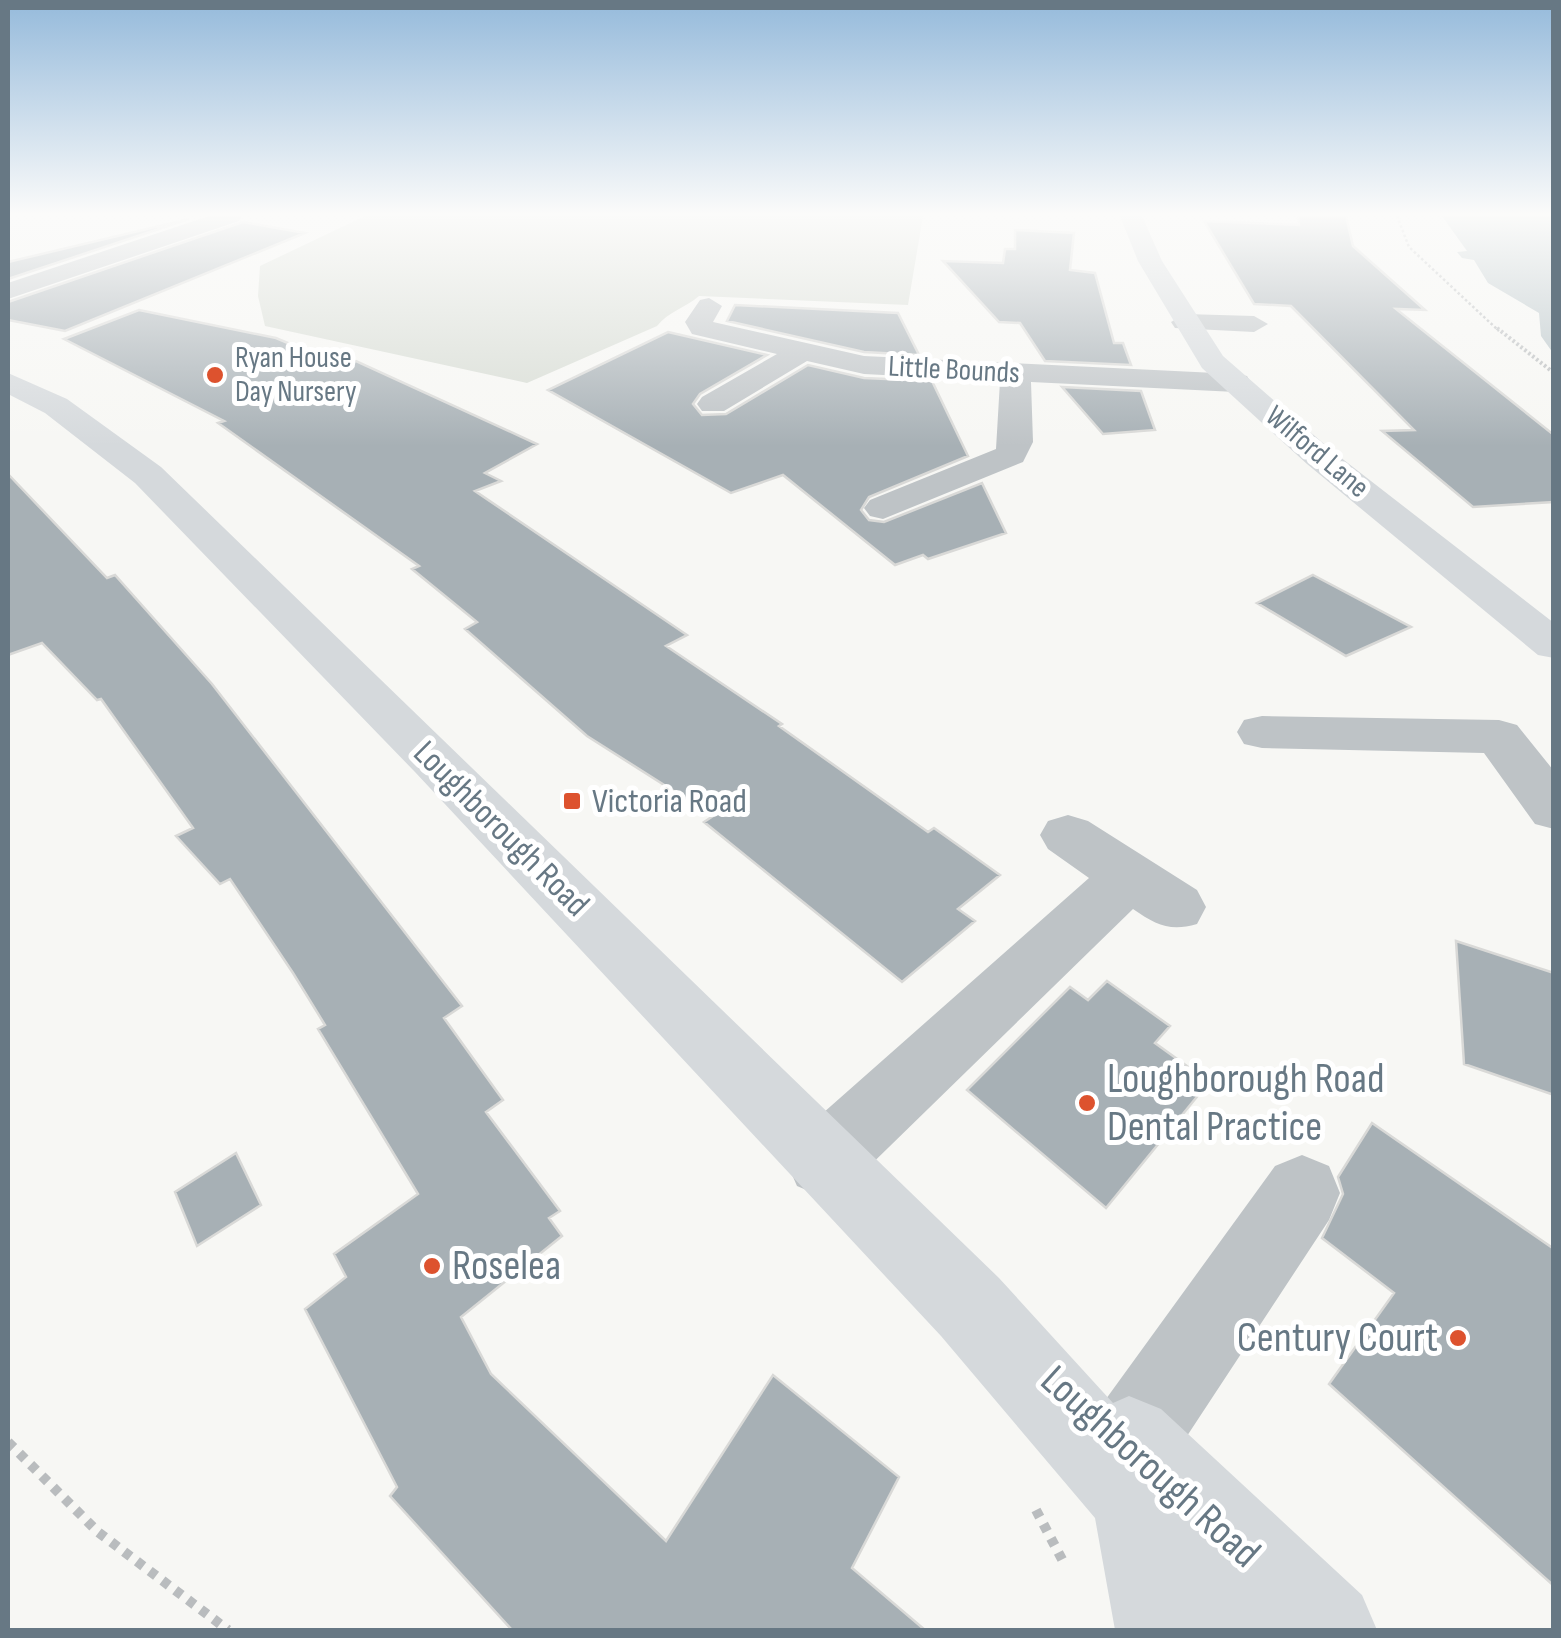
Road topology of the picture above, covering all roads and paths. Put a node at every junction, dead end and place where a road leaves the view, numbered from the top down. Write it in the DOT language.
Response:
graph roads {
  1 [pos="1168,292"];
  2 [pos="1458,292"];
  3 [pos="709,306"];
  4 [pos="1185,322"];
  5 [pos="1254,324"];
  6 [pos="801,352"];
  7 [pos="1014,372"];
  8 [pos="1554,373"];
  9 [pos="8,382"];
  10 [pos="1236,382"];
  11 [pos="713,404"];
  12 [pos="883,508"];
  13 [pos="1554,645"];
  14 [pos="1262,732"];
  15 [pos="1554,810"];
  16 [pos="1068,835"];
  17 [pos="823,1160"];
  18 [pos="1302,1192"];
  19 [pos="8,1442"];
  20 [pos="1133,1470"];
  21 [pos="228,1630"];
  22 [pos="1165,1630"];
  23 [pos="1244,1630"];
  24 [pos="1328,1630"];
  1 -- 4 [label="main road, Wilford Lane"];
  2 -- 8 [label="path"];
  3 -- 6 [label="street, Little Bounds"];
  4 -- 5 [label="street"];
  4 -- 10 [label="main road, Wilford Lane"];
  6 -- 7 [label="street, Little Bounds"];
  6 -- 11 [label="street"];
  7 -- 10 [label="street, Little Bounds"];
  7 -- 12 [label="street"];
  9 -- 17 [label="main road, Loughborough Road"];
  10 -- 13 [label="main road, Wilford Lane"];
  14 -- 15 [label="street"];
  16 -- 17 [label="street"];
  17 -- 20 [label="main road, Loughborough Road"];
  18 -- 20 [label="street"];
  19 -- 21 [label="path"];
  20 -- 22 [label="main road, Loughborough Road"];
  20 -- 23 [label="main road, Loughborough Road"];
  20 -- 24 [label="main road, Loughborough Road"];
}
